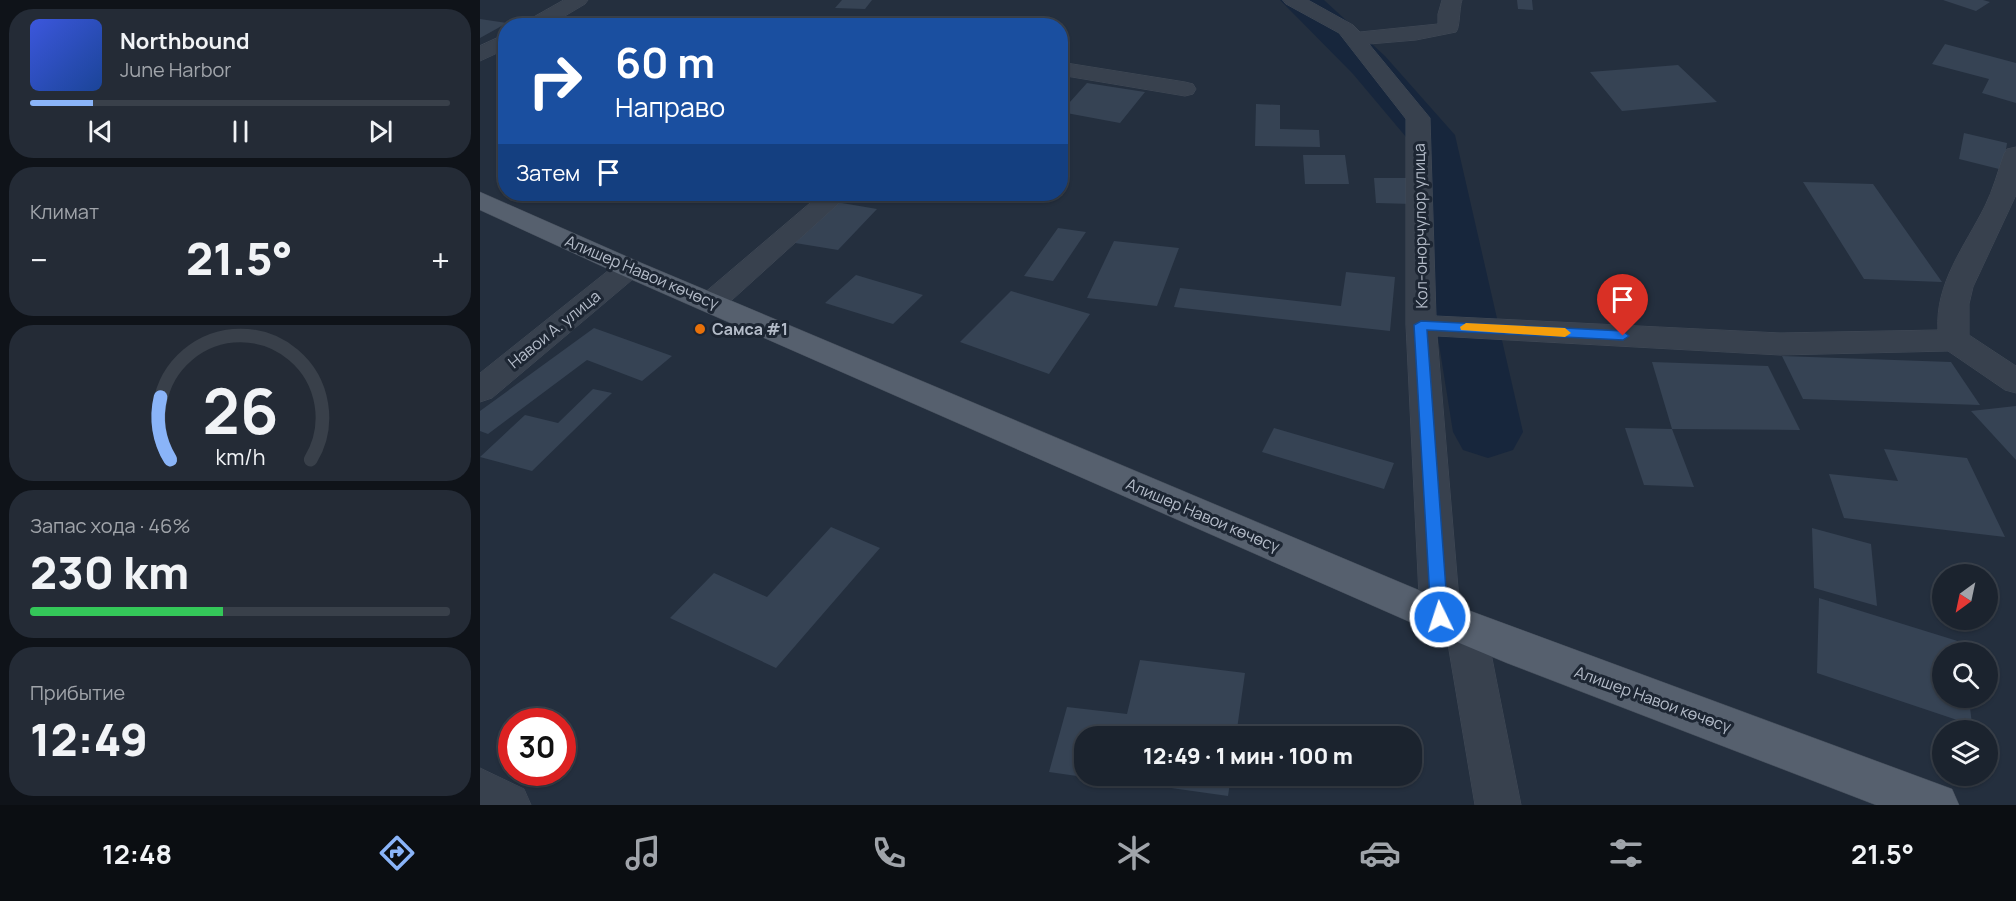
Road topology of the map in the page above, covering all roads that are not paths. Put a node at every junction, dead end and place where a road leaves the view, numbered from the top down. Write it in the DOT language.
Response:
graph roads {
  1 [pos="578,0"];
  2 [pos="1293,0"];
  3 [pos="1452,0"];
  4 [pos="546,18"];
  5 [pos="1355,39"];
  6 [pos="498,44"];
  7 [pos="480,54"];
  8 [pos="1068,69"];
  9 [pos="1185,89"];
  10 [pos="2016,154"];
  11 [pos="480,201"];
  12 [pos="828,201"];
  13 [pos="629,268"];
  14 [pos="712,302"];
  15 [pos="1421,325"];
  16 [pos="1954,340"];
  17 [pos="2016,382"];
  18 [pos="480,390"];
  19 [pos="1453,622"];
  20 [pos="480,791"];
  21 [pos="508,805"];
  22 [pos="1498,805"];
  23 [pos="1936,805"];
  1 -- 4 [label="street"];
  2 -- 5 [label="street, Кол-онорчулор улица"];
  3 -- 5 [label="street"];
  5 -- 15 [label="street, Кол-онорчулор улица"];
  6 -- 7 [label="street"];
  8 -- 9 [label="street"];
  10 -- 16 [label="street"];
  11 -- 13 [label="main road, Алишер Навои көчөсү"];
  12 -- 14 [label="street"];
  13 -- 14 [label="main road, Алишер Навои көчөсү"];
  13 -- 18 [label="street, Навои А. улица"];
  14 -- 19 [label="main road, Алишер Навои көчөсү"];
  15 -- 16 [label="street"];
  15 -- 19 [label="street, Кол-онорчулор улица"];
  16 -- 17 [label="street"];
  19 -- 22 [label="street, Кол-онорчулор улица"];
  19 -- 23 [label="main road, Алишер Навои көчөсү"];
  20 -- 21 [label="street"];
}
